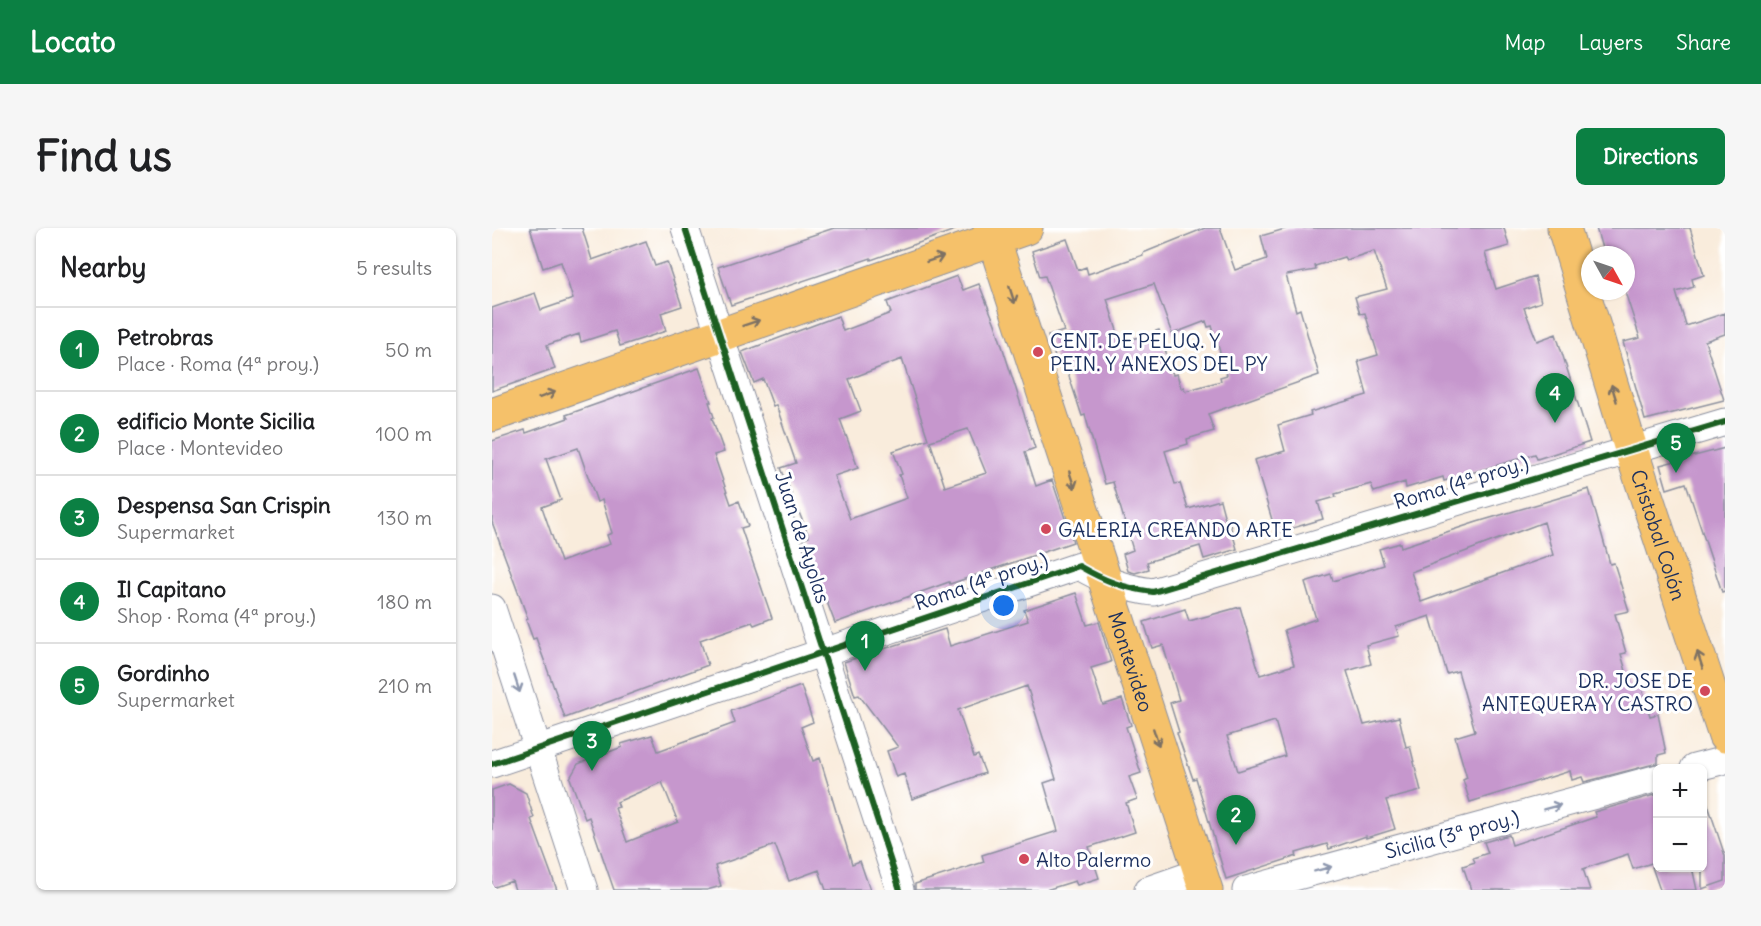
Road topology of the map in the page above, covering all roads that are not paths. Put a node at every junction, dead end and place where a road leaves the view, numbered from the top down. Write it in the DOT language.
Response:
graph roads {
  1 [pos="685,228"];
  2 [pos="1026,228"];
  3 [pos="1564,228"];
  4 [pos="992,234"];
  5 [pos="720,334"];
  6 [pos="492,415"];
  7 [pos="1725,422"];
  8 [pos="1631,449"];
  9 [pos="1105,581"];
  10 [pos="492,608"];
  11 [pos="823,652"];
  12 [pos="1725,736"];
  13 [pos="538,749"];
  14 [pos="1725,760"];
  15 [pos="492,764"];
  16 [pos="1707,765"];
  17 [pos="1653,779"];
  18 [pos="1203,881"];
  19 [pos="584,890"];
  20 [pos="900,890"];
  21 [pos="1148,890"];
  22 [pos="1246,890"];
  1 -- 5 [label="street, Juan de Ayolas"];
  2 -- 4 [label="main road"];
  8 -- 3 [label="main road, Cristobal Colón, one-way"];
  5 -- 4 [label="main road, one-way"];
  4 -- 9 [label="main road, Montevideo, one-way"];
  6 -- 5 [label="main road, one-way"];
  5 -- 11 [label="street, Juan de Ayolas"];
  7 -- 8 [label="street, Roma (4ª proy.)"];
  8 -- 9 [label="street, Roma (4ª proy.)"];
  12 -- 8 [label="main road, Cristobal Colón, one-way"];
  9 -- 11 [label="street, Roma (4ª proy.)"];
  9 -- 18 [label="main road, Montevideo, one-way"];
  10 -- 13 [label="street, one-way"];
  11 -- 13 [label="street, Roma (4ª proy.)"];
  11 -- 20 [label="street, Juan de Ayolas"];
  13 -- 15 [label="street, Roma (4ª proy.)"];
  13 -- 19 [label="street"];
  14 -- 16 [label="street"];
  22 -- 17 [label="street, Sicilia (3ª proy.), one-way"];
  18 -- 21 [label="street"];
}
